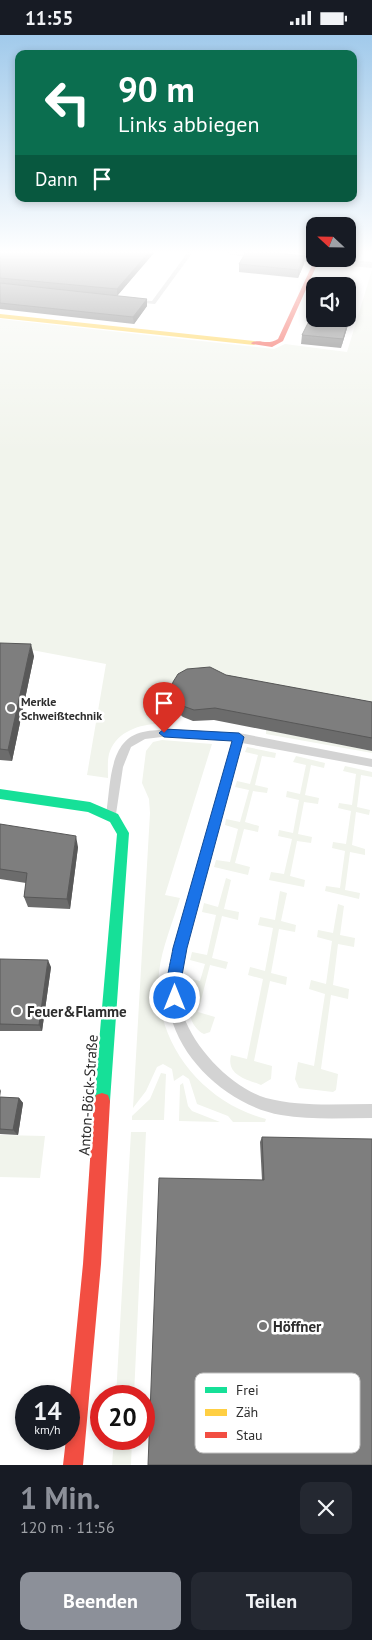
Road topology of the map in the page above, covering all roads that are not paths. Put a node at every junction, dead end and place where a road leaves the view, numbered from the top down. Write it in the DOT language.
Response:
graph roads {
  1 [pos="26,319"];
  2 [pos="293,319"];
  3 [pos="239,737"];
  4 [pos="372,763"];
  5 [pos="0,794"];
  6 [pos="111,815"];
  7 [pos="372,1111"];
  8 [pos="72,1465"];
  1 -- 2 [label="street"];
  3 -- 4 [label="lane"];
  3 -- 6 [label="lane"];
  3 -- 7 [label="lane"];
  5 -- 6 [label="street"];
  6 -- 8 [label="street, Anton-Böck-Straße"];
}
